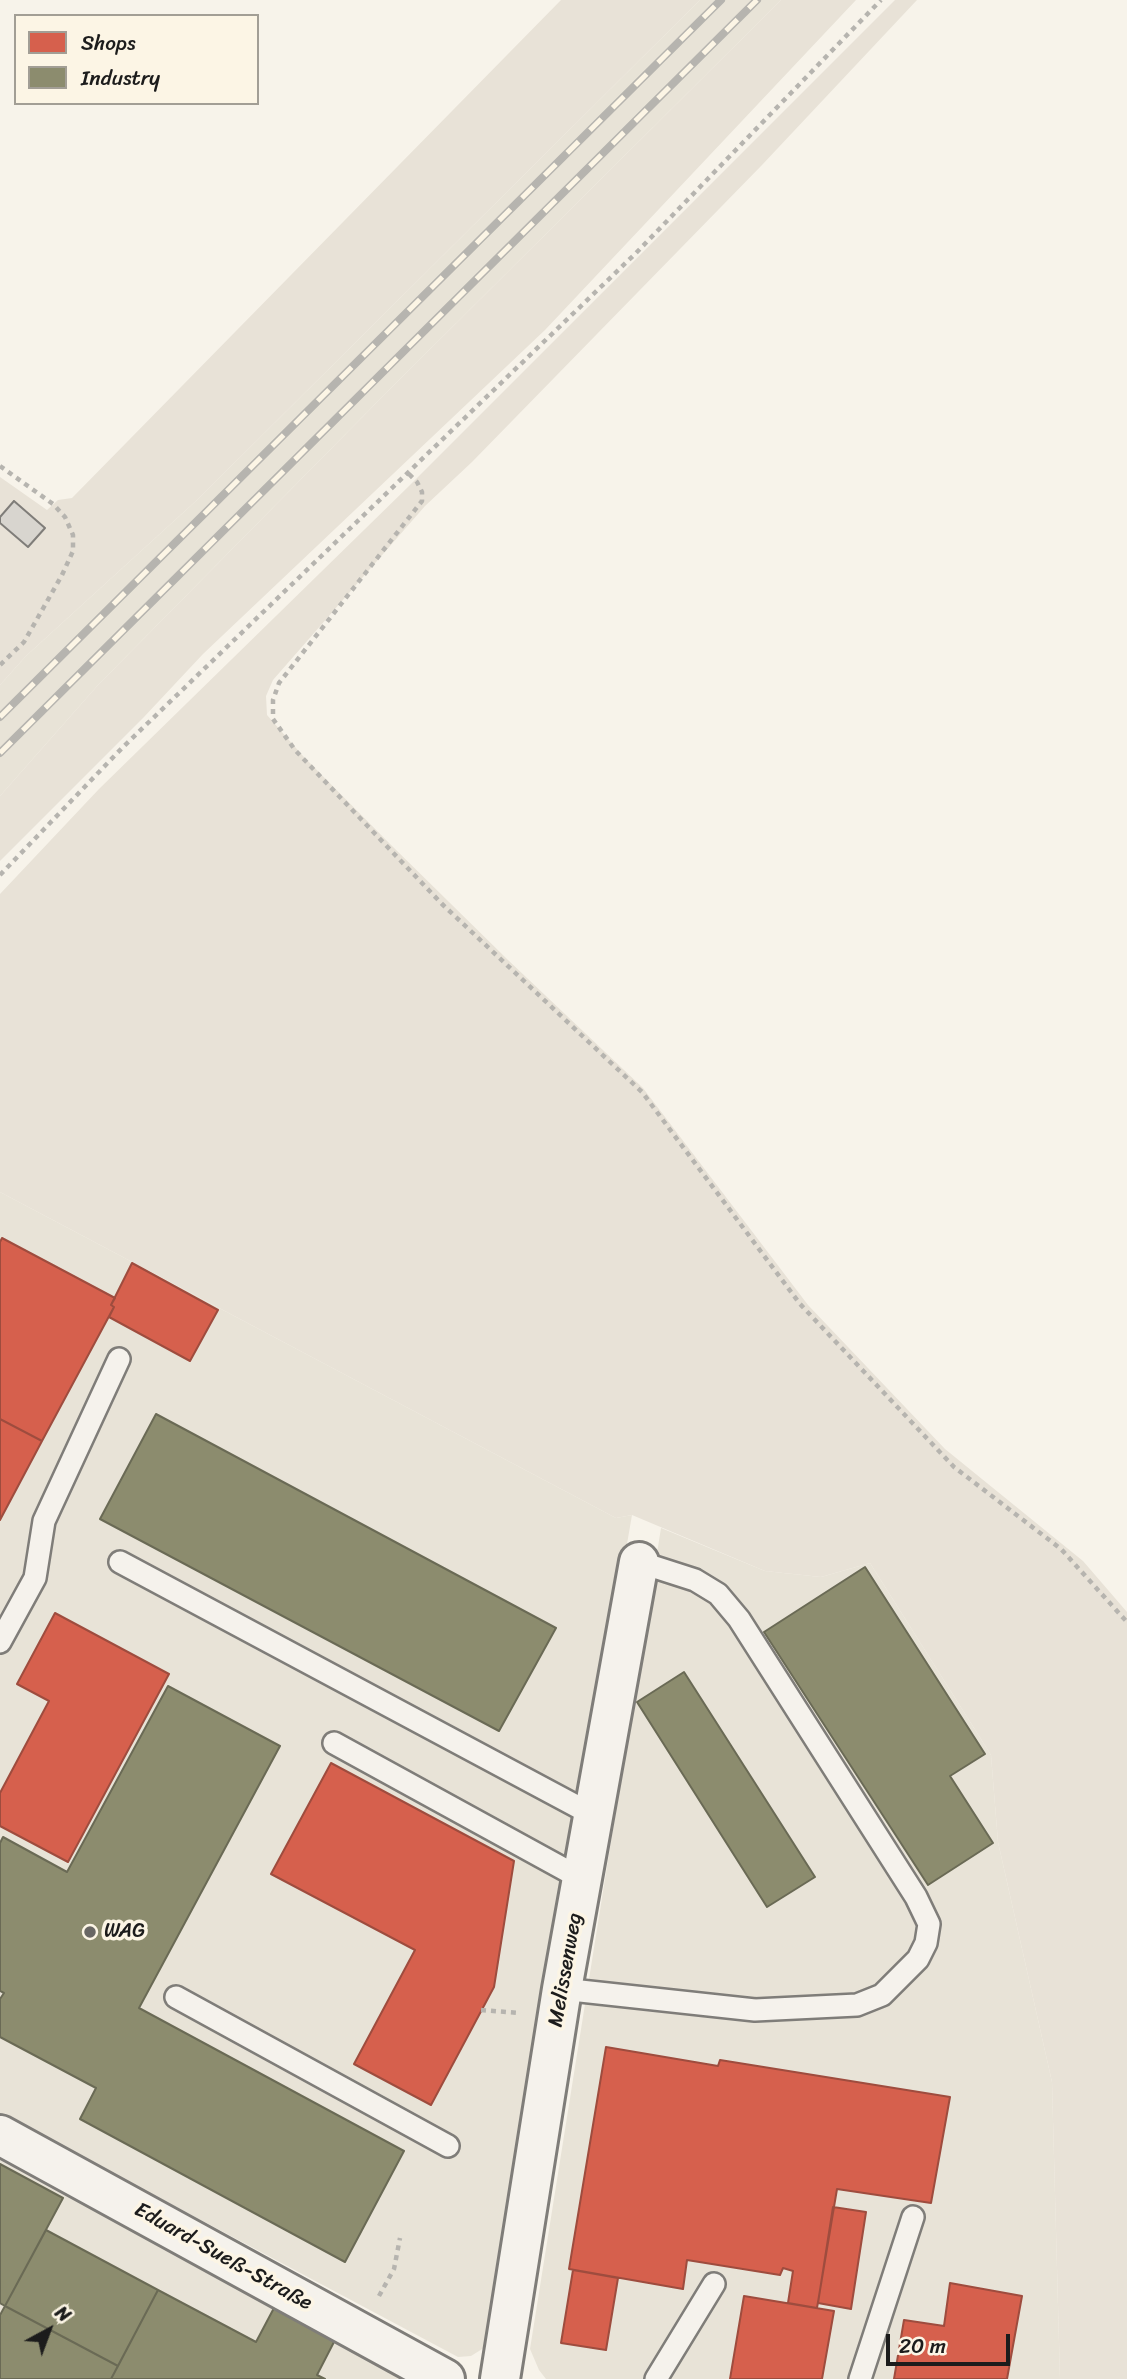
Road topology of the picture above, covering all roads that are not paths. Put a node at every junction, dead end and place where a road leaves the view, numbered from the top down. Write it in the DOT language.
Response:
graph roads {
  1 [pos="119,1359"];
  2 [pos="120,1562"];
  3 [pos="639,1562"];
  4 [pos="0,1642"];
  5 [pos="334,1743"];
  6 [pos="593,1815"];
  7 [pos="582,1879"];
  8 [pos="562,1989"];
  9 [pos="176,1997"];
  10 [pos="0,2135"];
  11 [pos="448,2146"];
  12 [pos="913,2217"];
  13 [pos="714,2284"];
  14 [pos="445,2379"];
  15 [pos="500,2379"];
  16 [pos="656,2379"];
  17 [pos="860,2379"];
  1 -- 4 [label="lane"];
  2 -- 6 [label="lane"];
  3 -- 6 [label="street, Melissenweg"];
  3 -- 8 [label="lane"];
  5 -- 7 [label="lane"];
  6 -- 7 [label="street, Melissenweg"];
  7 -- 8 [label="street, Melissenweg"];
  8 -- 15 [label="street, Melissenweg"];
  9 -- 11 [label="lane"];
  10 -- 14 [label="street, Eduard-Sueß-Straße"];
  12 -- 17 [label="lane"];
  13 -- 16 [label="lane"];
}
